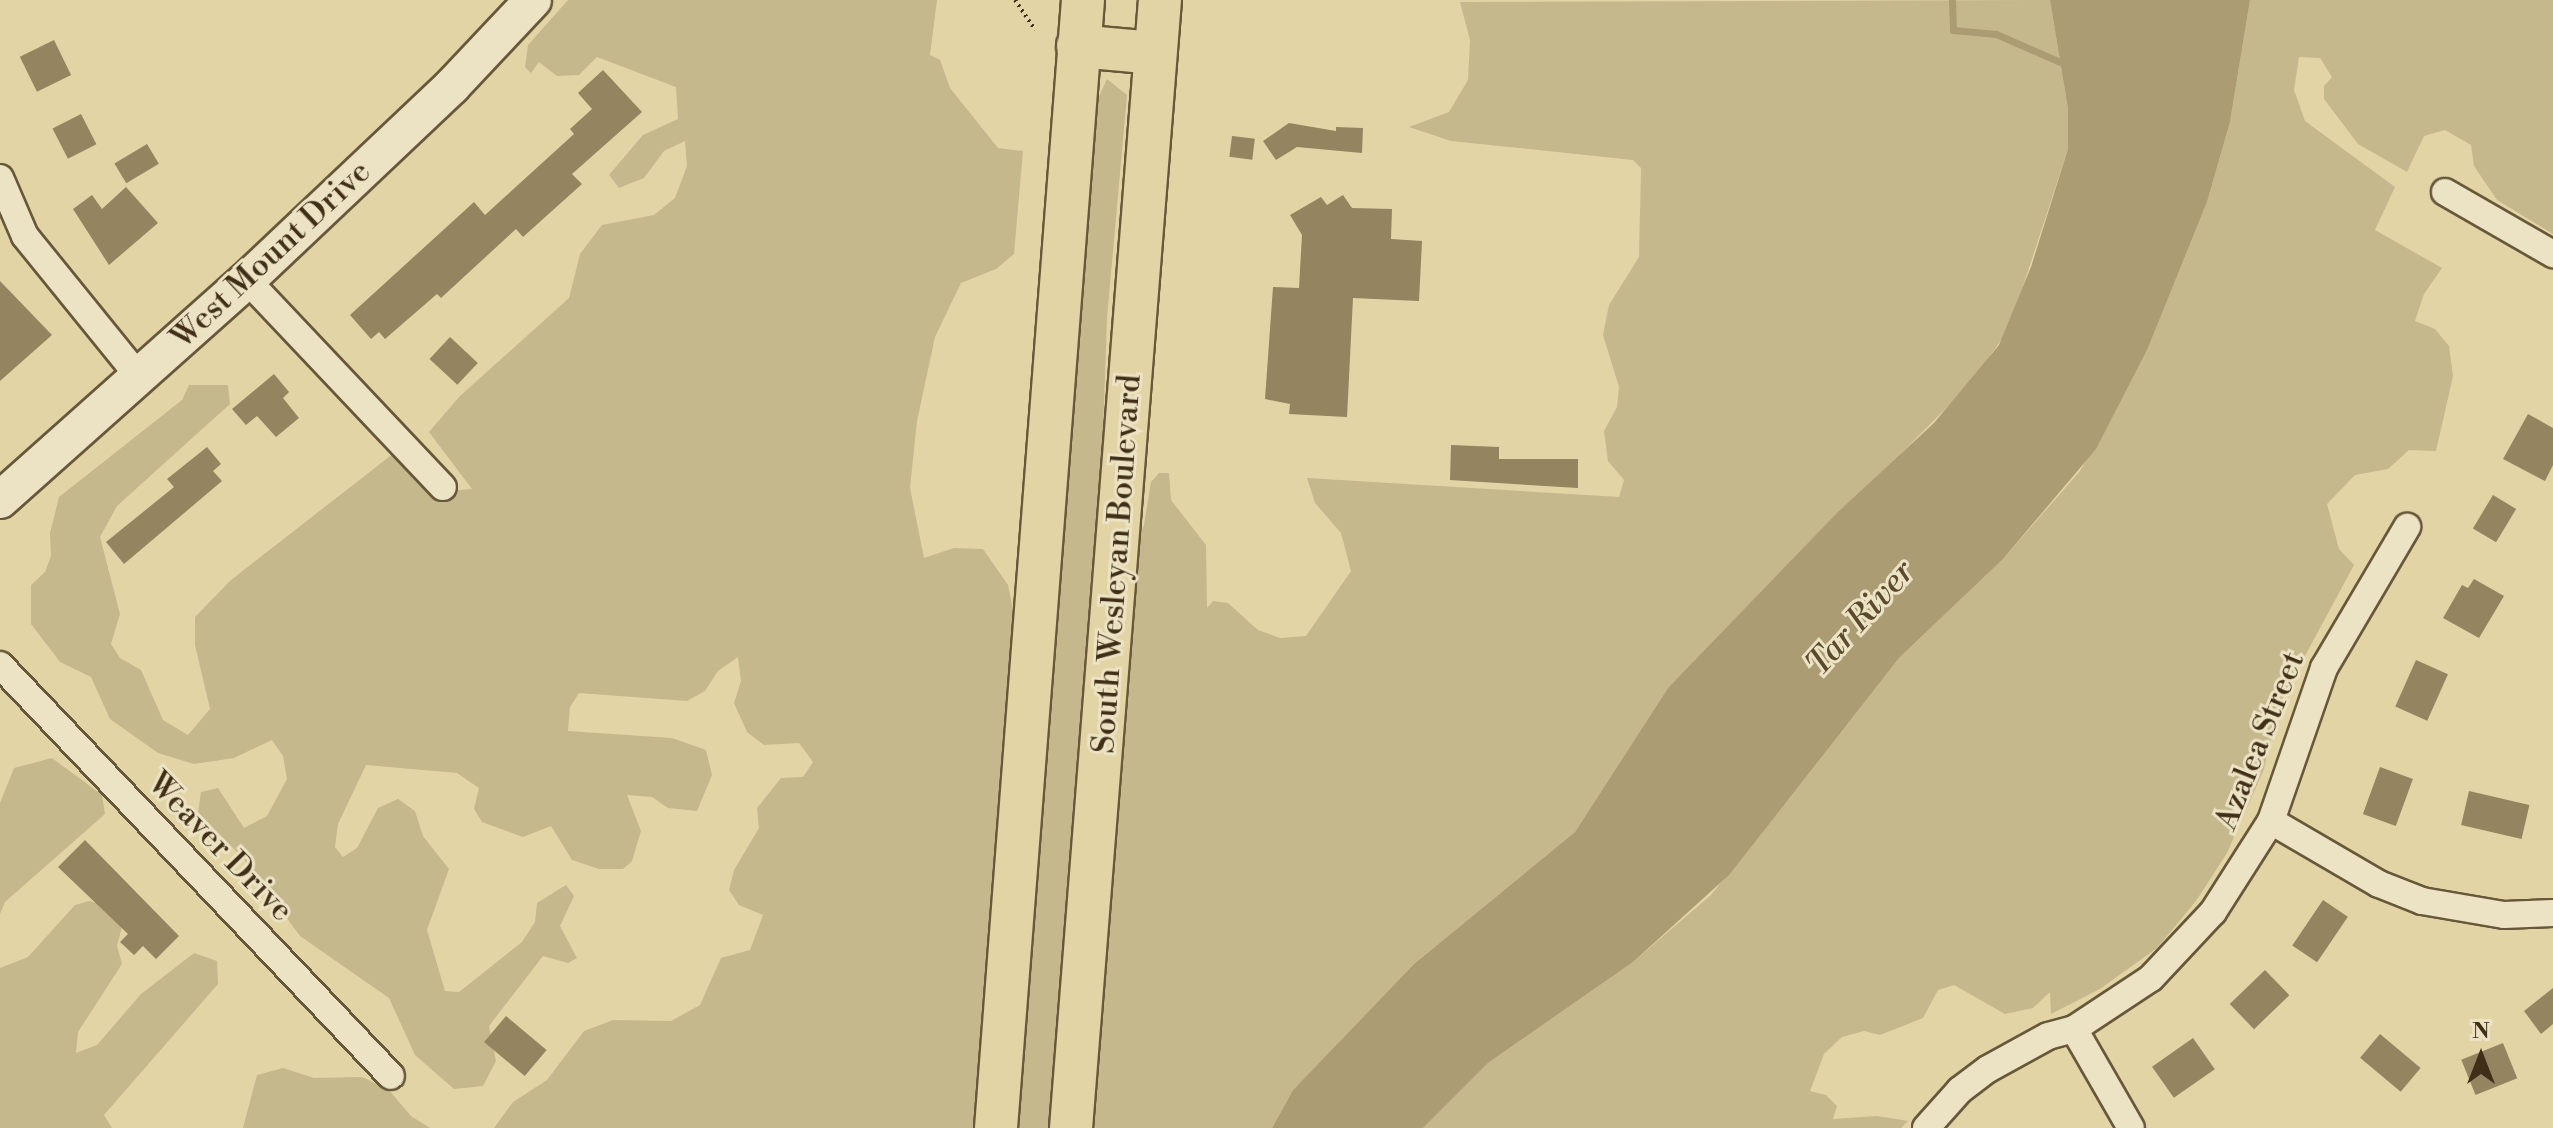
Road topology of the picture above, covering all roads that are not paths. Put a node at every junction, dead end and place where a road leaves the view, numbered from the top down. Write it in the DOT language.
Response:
graph roads {
  1 [pos="533,0"];
  2 [pos="1083,0"];
  3 [pos="1160,0"];
  4 [pos="1078,46"];
  5 [pos="1155,53"];
  6 [pos="0,178"];
  7 [pos="2445,192"];
  8 [pos="2553,254"];
  9 [pos="247,280"];
  10 [pos="139,377"];
  11 [pos="443,487"];
  12 [pos="0,500"];
  13 [pos="2407,527"];
  14 [pos="0,665"];
  15 [pos="2271,821"];
  16 [pos="2553,913"];
  17 [pos="2074,1029"];
  18 [pos="391,1076"];
  19 [pos="996,1128"];
  20 [pos="1071,1128"];
  21 [pos="1926,1128"];
  22 [pos="2131,1128"];
  1 -- 9 [label="main road, West Mount Drive"];
  2 -- 4 [label="highway"];
  3 -- 5 [label="highway, South Wesleyan Boulevard"];
  4 -- 5 [label="highway"];
  4 -- 19 [label="highway"];
  5 -- 20 [label="highway, South Wesleyan Boulevard"];
  6 -- 10 [label="street"];
  7 -- 8 [label="street"];
  9 -- 10 [label="main road, West Mount Drive"];
  9 -- 11 [label="street"];
  10 -- 12 [label="main road, West Mount Drive"];
  13 -- 15 [label="street, Azalea Street"];
  14 -- 18 [label="street, Weaver Drive"];
  15 -- 16 [label="street"];
  15 -- 17 [label="street, Azalea Street"];
  17 -- 21 [label="street, Azalea Street"];
  17 -- 22 [label="street"];
}
